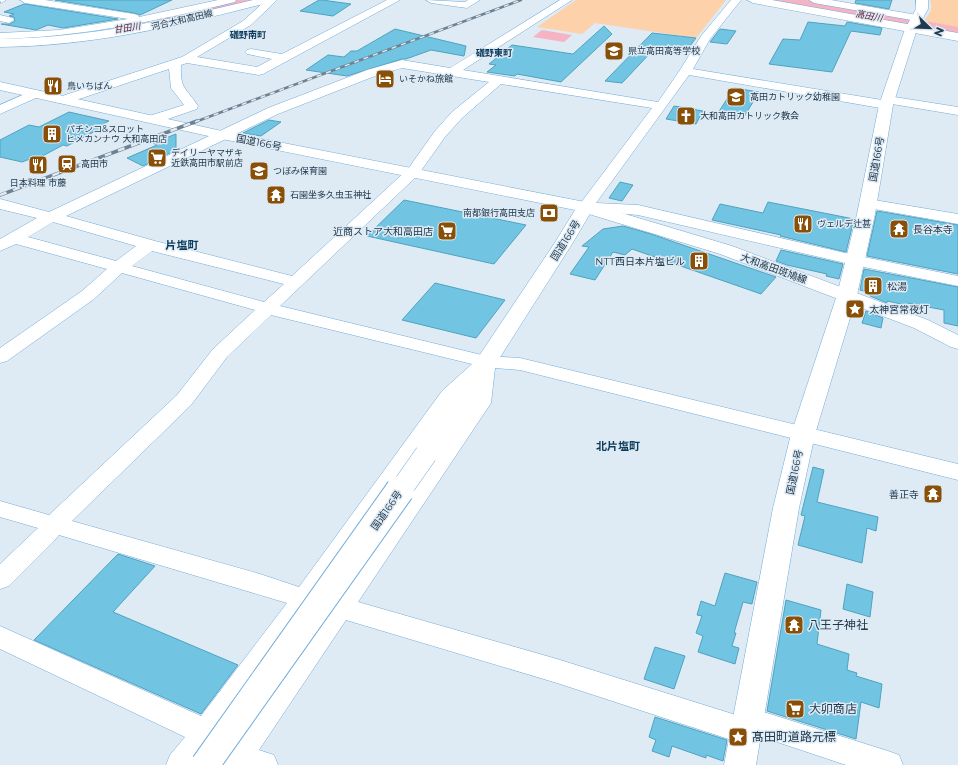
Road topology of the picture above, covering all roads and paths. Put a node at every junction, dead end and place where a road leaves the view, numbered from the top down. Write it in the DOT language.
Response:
graph roads {
  1 [pos="25,0"];
  2 [pos="79,0"];
  3 [pos="231,0"];
  4 [pos="267,0"];
  5 [pos="272,0"];
  6 [pos="395,0"];
  7 [pos="431,0"];
  8 [pos="475,0"];
  9 [pos="567,0"];
  10 [pos="736,0"];
  11 [pos="753,0"];
  12 [pos="814,0"];
  13 [pos="922,0"];
  14 [pos="170,14"];
  15 [pos="148,19"];
  16 [pos="914,24"];
  17 [pos="0,36"];
  18 [pos="958,37"];
  19 [pos="0,44"];
  20 [pos="251,52"];
  21 [pos="284,58"];
  22 [pos="181,62"];
  23 [pos="454,71"];
  24 [pos="686,71"];
  25 [pos="499,79"];
  26 [pos="0,86"];
  27 [pos="34,94"];
  28 [pos="63,100"];
  29 [pos="887,102"];
  30 [pos="661,106"];
  31 [pos="0,110"];
  32 [pos="958,111"];
  33 [pos="154,119"];
  34 [pos="222,134"];
  35 [pos="413,172"];
  36 [pos="0,204"];
  37 [pos="868,204"];
  38 [pos="585,207"];
  39 [pos="51,217"];
  40 [pos="958,219"];
  41 [pos="7,242"];
  42 [pos="149,245"];
  43 [pos="854,260"];
  44 [pos="119,267"];
  45 [pos="958,281"];
  46 [pos="298,282"];
  47 [pos="847,295"];
  48 [pos="266,308"];
  49 [pos="958,343"];
  50 [pos="0,357"];
  51 [pos="486,362"];
  52 [pos="803,434"];
  53 [pos="958,472"];
  54 [pos="0,509"];
  55 [pos="53,525"];
  56 [pos="0,579"];
  57 [pos="305,599"];
  58 [pos="342,608"];
  59 [pos="0,637"];
  60 [pos="748,726"];
  61 [pos="205,732"];
  62 [pos="245,762"];
  63 [pos="181,765"];
  64 [pos="205,765"];
  65 [pos="740,765"];
  66 [pos="888,765"];
  1 -- 15 [label="street"];
  2 -- 14 [label="street"];
  3 -- 14 [label="street"];
  4 -- 19 [label="main road, 河合大和高田線"];
  5 -- 22 [label="street"];
  6 -- 21 [label="street"];
  7 -- 8 [label="street"];
  9 -- 23 [label="street"];
  10 -- 24 [label="street"];
  11 -- 16 [label="main road"];
  12 -- 16 [label="street"];
  13 -- 16 [label="main road, 国道166号"];
  14 -- 15 [label="street"];
  15 -- 17 [label="street"];
  16 -- 18 [label="main road"];
  16 -- 29 [label="main road, 国道166号"];
  20 -- 21 [label="street"];
  21 -- 22 [label="street"];
  22 -- 28 [label="street"];
  22 -- 33 [label="street"];
  23 -- 25 [label="street"];
  23 -- 34 [label="street"];
  24 -- 29 [label="street"];
  24 -- 30 [label="street"];
  25 -- 30 [label="street"];
  25 -- 35 [label="street"];
  26 -- 27 [label="main road, 国道166号"];
  27 -- 28 [label="main road, 国道166号"];
  27 -- 31 [label="street"];
  28 -- 33 [label="main road, 国道166号"];
  29 -- 32 [label="street"];
  29 -- 37 [label="main road, 国道166号"];
  30 -- 38 [label="street"];
  33 -- 34 [label="main road, 国道166号"];
  34 -- 35 [label="main road, 国道166号"];
  34 -- 39 [label="street"];
  35 -- 38 [label="main road, 国道166号"];
  35 -- 46 [label="street"];
  36 -- 39 [label="street"];
  37 -- 40 [label="street"];
  37 -- 43 [label="main road, 国道166号"];
  38 -- 43 [label="street"];
  38 -- 47 [label="main road, 大和高田斑鳩線"];
  38 -- 51 [label="main road, 国道166号"];
  39 -- 41 [label="street"];
  39 -- 42 [label="street"];
  41 -- 44 [label="street"];
  42 -- 44 [label="street"];
  42 -- 46 [label="street"];
  43 -- 45 [label="street"];
  43 -- 47 [label="main road, 国道166号"];
  44 -- 48 [label="street"];
  44 -- 50 [label="street"];
  46 -- 48 [label="street"];
  47 -- 49 [label="main road, 大和高田斑鳩線"];
  47 -- 52 [label="main road, 国道166号"];
  48 -- 51 [label="street"];
  48 -- 55 [label="street"];
  51 -- 52 [label="street"];
  51 -- 57 [label="street"];
  51 -- 58 [label="street"];
  51 -- 64 [label="main road, 国道166号, bridge"];
  52 -- 53 [label="street"];
  52 -- 60 [label="main road, 国道166号"];
  54 -- 55 [label="street"];
  55 -- 56 [label="street"];
  55 -- 57 [label="street"];
  57 -- 58 [label="street"];
  57 -- 61 [label="street"];
  58 -- 60 [label="street"];
  58 -- 62 [label="street"];
  59 -- 61 [label="street"];
  60 -- 65 [label="main road, 国道166号"];
  60 -- 66 [label="street"];
  61 -- 63 [label="street"];
}
